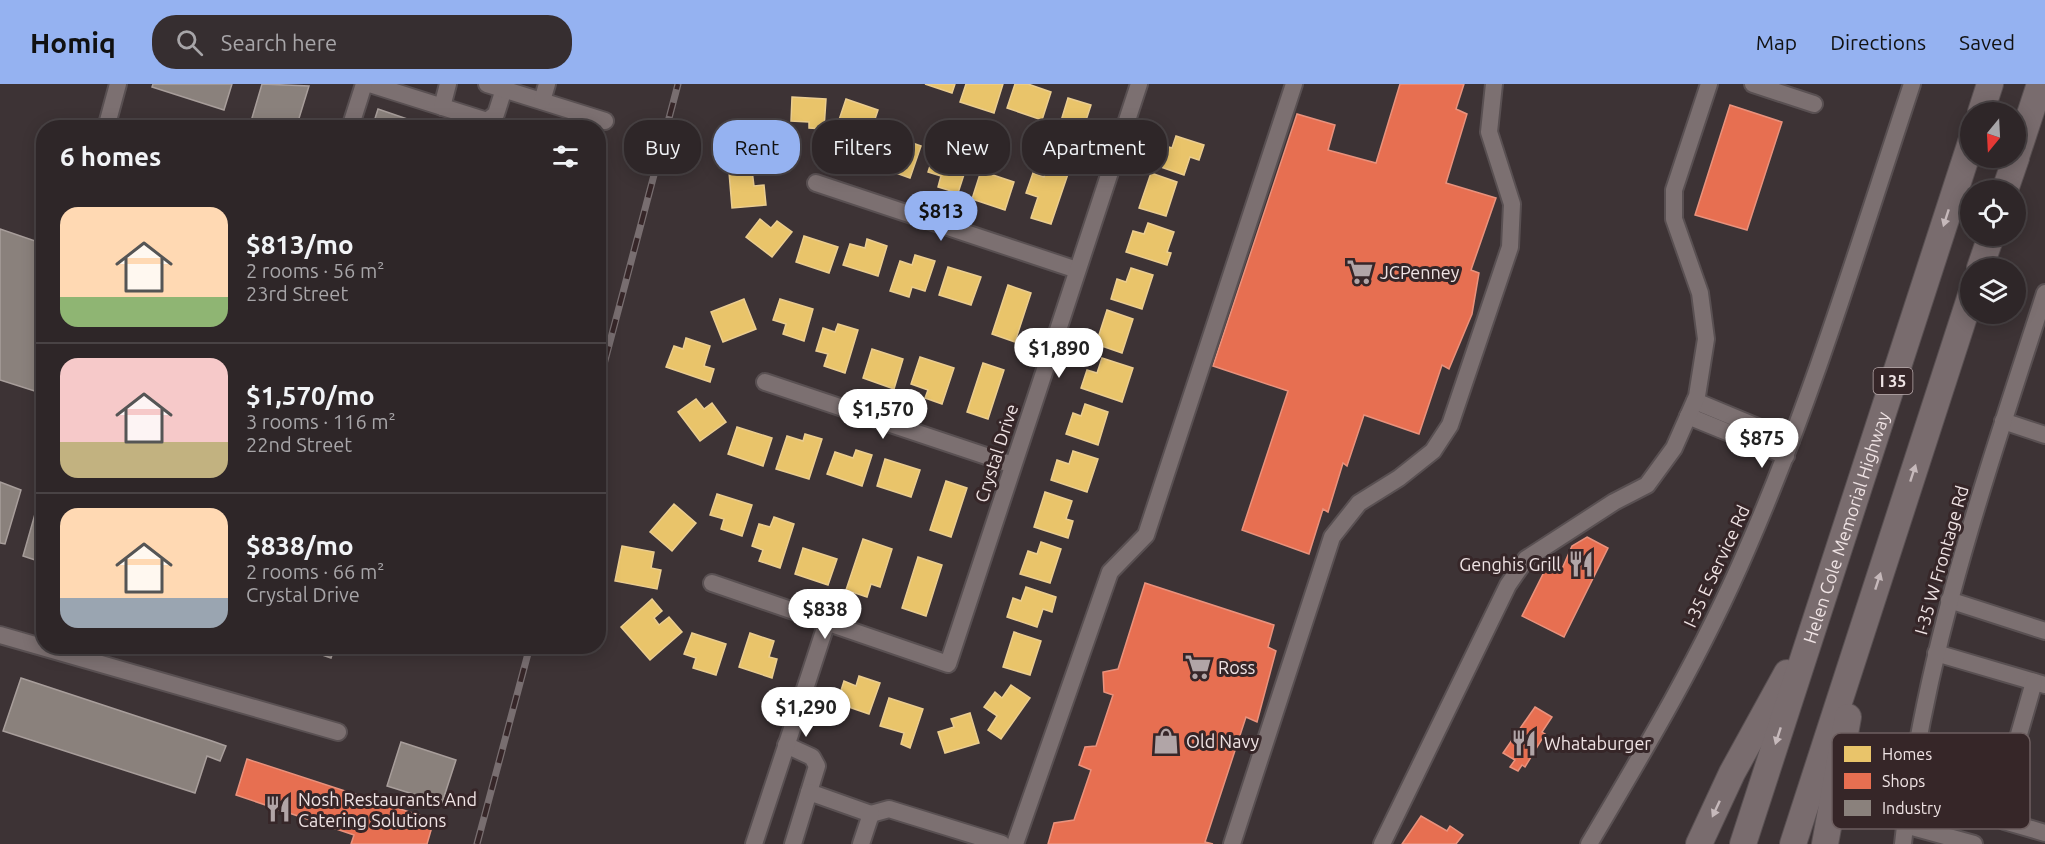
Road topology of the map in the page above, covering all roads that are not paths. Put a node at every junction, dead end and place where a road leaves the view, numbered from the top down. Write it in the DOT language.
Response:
graph roads {
  1 [pos="118,84"];
  2 [pos="364,84"];
  3 [pos="370,84"];
  4 [pos="448,84"];
  5 [pos="487,84"];
  6 [pos="547,84"];
  7 [pos="1139,84"];
  8 [pos="1294,84"];
  9 [pos="1494,84"];
  10 [pos="1709,84"];
  11 [pos="1753,84"];
  12 [pos="1912,84"];
  13 [pos="1990,84"];
  14 [pos="2040,84"];
  15 [pos="504,89"];
  16 [pos="542,101"];
  17 [pos="1984,102"];
  18 [pos="1814,104"];
  19 [pos="442,107"];
  20 [pos="108,120"];
  21 [pos="353,120"];
  22 [pos="484,120"];
  23 [pos="488,120"];
  24 [pos="603,120"];
  25 [pos="2026,127"];
  26 [pos="1963,168"];
  27 [pos="816,183"];
  28 [pos="1077,270"];
  29 [pos="2045,293"];
  30 [pos="1962,324"];
  31 [pos="765,382"];
  32 [pos="1692,408"];
  33 [pos="2003,421"];
  34 [pos="2045,435"];
  35 [pos="1789,449"];
  36 [pos="1013,465"];
  37 [pos="712,583"];
  38 [pos="1949,600"];
  39 [pos="1816,620"];
  40 [pos="827,622"];
  41 [pos="2045,631"];
  42 [pos="1861,634"];
  43 [pos="0,635"];
  44 [pos="36,645"];
  45 [pos="1936,653"];
  46 [pos="66,654"];
  47 [pos="2039,683"];
  48 [pos="338,732"];
  49 [pos="1844,733"];
  50 [pos="1920,733"];
  51 [pos="2023,733"];
  52 [pos="786,745"];
  53 [pos="809,792"];
  54 [pos="1832,803"];
  55 [pos="871,814"];
  56 [pos="1905,829"];
  57 [pos="1920,829"];
  58 [pos="2030,829"];
  59 [pos="2045,833"];
  60 [pos="797,843"];
  61 [pos="754,844"];
  62 [pos="861,844"];
  63 [pos="1002,844"];
  64 [pos="1015,844"];
  65 [pos="1232,844"];
  66 [pos="1382,844"];
  67 [pos="1589,844"];
  68 [pos="1699,844"];
  69 [pos="1743,844"];
  70 [pos="1793,844"];
  71 [pos="1825,844"];
  72 [pos="1903,844"];
  73 [pos="1974,844"];
  1 -- 20 [label="street"];
  2 -- 21 [label="street"];
  3 -- 19 [label="street"];
  4 -- 19 [label="street"];
  5 -- 15 [label="street"];
  6 -- 16 [label="street"];
  7 -- 28 [label="street, Crystal Drive"];
  8 -- 64 [label="street"];
  9 -- 65 [label="street"];
  10 -- 32 [label="street"];
  11 -- 18 [label="street"];
  12 -- 35 [label="street, I-35 E Service Rd"];
  13 -- 17 [label="highway"];
  14 -- 25 [label="highway"];
  15 -- 16 [label="street"];
  15 -- 23 [label="street"];
  16 -- 24 [label="street"];
  19 -- 22 [label="street"];
  26 -- 39 [label="highway, Helen Cole Memorial Highway / I 35, one-way"];
  27 -- 28 [label="street"];
  28 -- 36 [label="street, Crystal Drive"];
  29 -- 33 [label="street, I-35 W Frontage Rd"];
  42 -- 30 [label="highway, I 35, one-way"];
  31 -- 36 [label="street"];
  32 -- 35 [label="street"];
  32 -- 66 [label="street"];
  33 -- 34 [label="street"];
  33 -- 38 [label="street, I-35 W Frontage Rd"];
  35 -- 67 [label="street, I-35 E Service Rd"];
  36 -- 40 [label="street, Crystal Drive"];
  37 -- 40 [label="street"];
  38 -- 41 [label="street"];
  38 -- 45 [label="street, I-35 W Frontage Rd"];
  39 -- 68 [label="highway, one-way"];
  39 -- 69 [label="highway, Helen Cole Memorial Highway / I 35, one-way"];
  40 -- 52 [label="street"];
  42 -- 49 [label="highway"];
  42 -- 70 [label="highway, I 35"];
  43 -- 44 [label="street"];
  45 -- 47 [label="street"];
  45 -- 50 [label="street, I-35 W Frontage Rd"];
  46 -- 48 [label="street"];
  47 -- 51 [label="street"];
  52 -- 53 [label="street"];
  52 -- 61 [label="street"];
  53 -- 55 [label="street"];
  53 -- 60 [label="street"];
  54 -- 71 [label="highway"];
  55 -- 62 [label="street"];
  55 -- 63 [label="street"];
  56 -- 72 [label="street, I-35 W Frontage Rd"];
  57 -- 73 [label="street"];
  58 -- 59 [label="street"];
}
